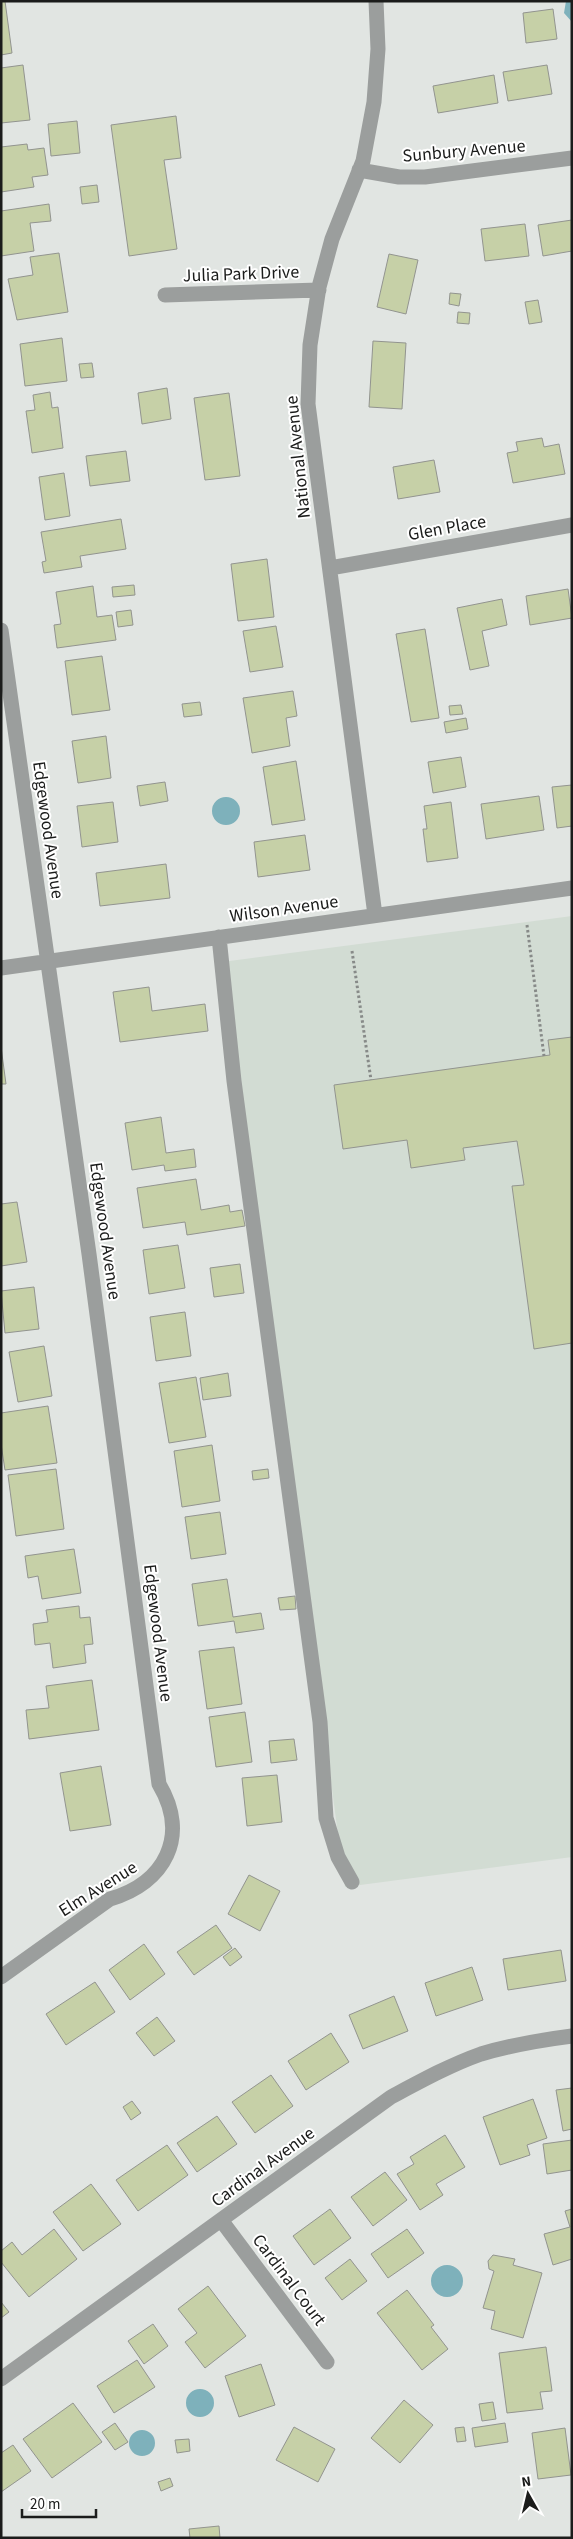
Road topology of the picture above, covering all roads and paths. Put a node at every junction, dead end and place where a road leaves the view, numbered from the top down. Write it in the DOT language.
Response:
graph roads {
  1 [pos="376,1"];
  2 [pos="572,158"];
  3 [pos="359,170"];
  4 [pos="319,290"];
  5 [pos="165,295"];
  6 [pos="572,525"];
  7 [pos="330,568"];
  8 [pos="1,630"];
  9 [pos="572,888"];
  10 [pos="376,915"];
  11 [pos="527,925"];
  12 [pos="219,937"];
  13 [pos="352,951"];
  14 [pos="48,962"];
  15 [pos="1,968"];
  16 [pos="544,1056"];
  17 [pos="371,1080"];
  18 [pos="172,1836"];
  19 [pos="352,1882"];
  20 [pos="1,1977"];
  21 [pos="572,2036"];
  22 [pos="221,2220"];
  23 [pos="327,2362"];
  24 [pos="1,2379"];
  1 -- 3 [label="street, National Avenue"];
  2 -- 3 [label="street, Sunbury Avenue"];
  3 -- 4 [label="street, National Avenue"];
  4 -- 5 [label="street, Julia Park Drive"];
  4 -- 7 [label="street, National Avenue"];
  6 -- 7 [label="street, Glen Place"];
  7 -- 10 [label="street, National Avenue"];
  8 -- 14 [label="street, Edgewood Avenue"];
  9 -- 10 [label="street, Wilson Avenue"];
  10 -- 12 [label="street, Wilson Avenue"];
  11 -- 16 [label="path"];
  12 -- 14 [label="street, Wilson Avenue"];
  12 -- 19 [label="street"];
  13 -- 17 [label="path"];
  14 -- 15 [label="street, Wilson Avenue"];
  14 -- 18 [label="street, Edgewood Avenue"];
  18 -- 20 [label="street, Elm Avenue"];
  21 -- 22 [label="street, Cardinal Avenue"];
  22 -- 23 [label="street, Cardinal Court"];
  22 -- 24 [label="street, Cardinal Avenue"];
}
